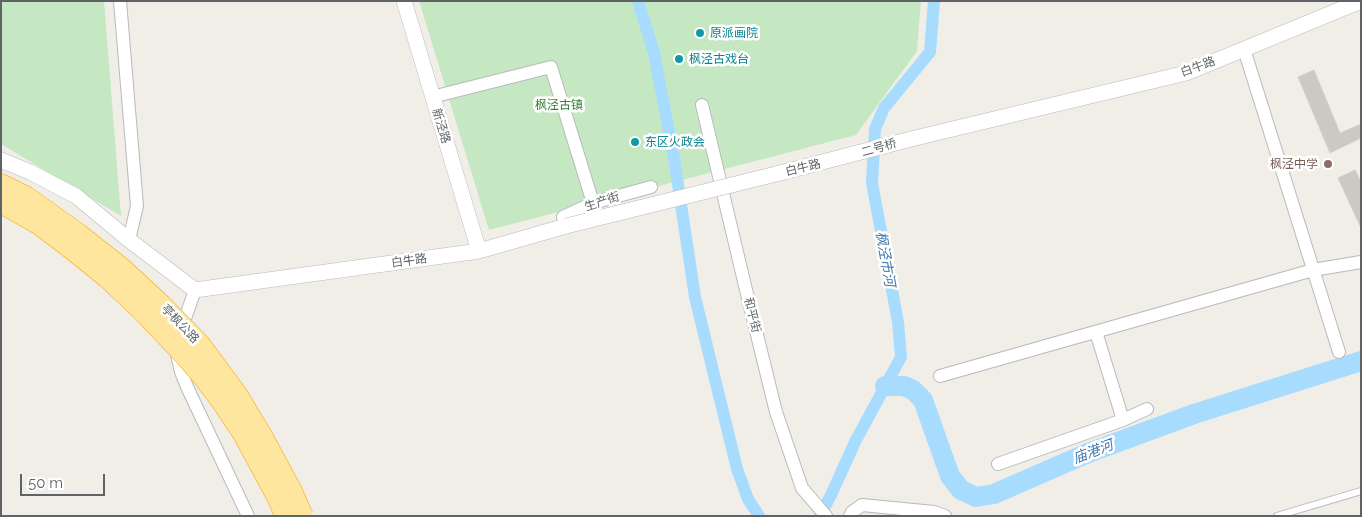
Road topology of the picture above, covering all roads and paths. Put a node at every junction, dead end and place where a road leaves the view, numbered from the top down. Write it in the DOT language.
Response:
graph roads {
  1 [pos="120,1"];
  2 [pos="404,1"];
  3 [pos="1361,1"];
  4 [pos="1244,49"];
  5 [pos="432,97"];
  6 [pos="702,105"];
  7 [pos="911,138"];
  8 [pos="848,156"];
  9 [pos="1,160"];
  10 [pos="1,184"];
  11 [pos="651,187"];
  12 [pos="1,202"];
  13 [pos="593,203"];
  14 [pos="566,226"];
  15 [pos="129,240"];
  16 [pos="74,241"];
  17 [pos="479,251"];
  18 [pos="1361,262"];
  19 [pos="1313,270"];
  20 [pos="195,290"];
  21 [pos="1096,332"];
  22 [pos="1339,352"];
  23 [pos="940,376"];
  24 [pos="1147,409"];
  25 [pos="1123,420"];
  26 [pos="998,464"];
  27 [pos="1361,491"];
  28 [pos="248,516"];
  29 [pos="286,516"];
  30 [pos="303,516"];
  31 [pos="826,516"];
  32 [pos="850,516"];
  33 [pos="945,516"];
  34 [pos="1277,516"];
  1 -- 15 [label="street"];
  2 -- 5 [label="street, 新泾路"];
  3 -- 4 [label="street, 白牛路"];
  4 -- 7 [label="street, 白牛路"];
  4 -- 19 [label="street"];
  5 -- 13 [label="street"];
  5 -- 17 [label="street, 新泾路"];
  6 -- 31 [label="street, 和平街"];
  7 -- 8 [label="street, 二号桥"];
  8 -- 14 [label="street, 白牛路, bridge"];
  9 -- 15 [label="street"];
  10 -- 16 [label="highway, 亭枫公路"];
  11 -- 13 [label="street, 生产街"];
  12 -- 16 [label="highway, 亭枫公路"];
  13 -- 14 [label="street, 生产街"];
  14 -- 17 [label="street, 白牛路"];
  15 -- 20 [label="street"];
  16 -- 29 [label="highway, 亭枫公路, bridge"];
  16 -- 30 [label="highway, 亭枫公路, bridge"];
  17 -- 20 [label="street, 白牛路"];
  18 -- 19 [label="street"];
  19 -- 21 [label="street"];
  19 -- 22 [label="street"];
  20 -- 28 [label="street"];
  21 -- 23 [label="street"];
  21 -- 25 [label="street"];
  24 -- 25 [label="street"];
  25 -- 26 [label="street"];
  27 -- 34 [label="lane"];
  32 -- 33 [label="street"];
}
